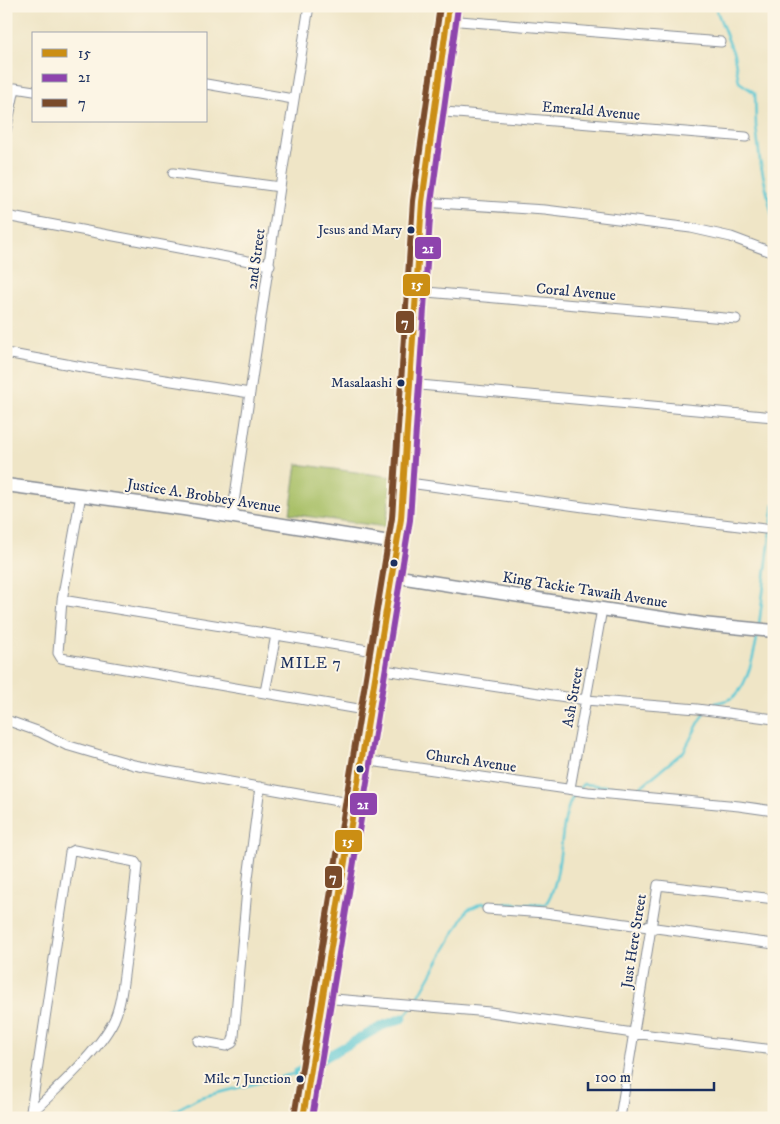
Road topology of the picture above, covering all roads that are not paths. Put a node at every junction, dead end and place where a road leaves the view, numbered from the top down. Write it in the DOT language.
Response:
graph roads {
  1 [pos="309,6"];
  2 [pos="449,6"];
  3 [pos="447,20"];
  4 [pos="721,42"];
  5 [pos="208,84"];
  6 [pos="32,91"];
  7 [pos="293,99"];
  8 [pos="433,111"];
  9 [pos="6,131"];
  10 [pos="746,137"];
  11 [pos="173,173"];
  12 [pos="280,187"];
  13 [pos="422,202"];
  14 [pos="6,216"];
  15 [pos="774,253"];
  16 [pos="270,265"];
  17 [pos="414,292"];
  18 [pos="736,319"];
  19 [pos="6,353"];
  20 [pos="409,384"];
  21 [pos="250,393"];
  22 [pos="774,417"];
  23 [pos="402,482"];
  24 [pos="6,485"];
  25 [pos="82,495"];
  26 [pos="232,516"];
  27 [pos="766,529"];
  28 [pos="396,543"];
  29 [pos="392,576"];
  30 [pos="62,600"];
  31 [pos="602,610"];
  32 [pos="771,630"];
  33 [pos="276,635"];
  34 [pos="380,652"];
  35 [pos="377,669"];
  36 [pos="265,692"];
  37 [pos="586,700"];
  38 [pos="370,711"];
  39 [pos="774,719"];
  40 [pos="6,720"];
  41 [pos="363,760"];
  42 [pos="260,787"];
  43 [pos="573,788"];
  44 [pos="355,804"];
  45 [pos="774,811"];
  46 [pos="774,899"];
  47 [pos="486,909"];
  48 [pos="650,927"];
  49 [pos="774,944"];
  50 [pos="322,998"];
  51 [pos="633,1034"];
  52 [pos="198,1041"];
  53 [pos="774,1050"];
  54 [pos="30,1116"];
  55 [pos="303,1118"];
  56 [pos="620,1118"];
  1 -- 7 [label="street, 2nd Street"];
  2 -- 3 [label="street"];
  3 -- 4 [label="street"];
  3 -- 8 [label="street"];
  5 -- 7 [label="street"];
  6 -- 9 [label="street"];
  7 -- 12 [label="street, 2nd Street"];
  8 -- 10 [label="street, Emerald Avenue"];
  8 -- 13 [label="street"];
  11 -- 12 [label="street"];
  12 -- 16 [label="street, 2nd Street"];
  13 -- 15 [label="street"];
  13 -- 17 [label="street"];
  14 -- 16 [label="street"];
  16 -- 21 [label="street, 2nd Street"];
  17 -- 18 [label="street, Coral Avenue"];
  17 -- 20 [label="street"];
  19 -- 21 [label="street"];
  20 -- 22 [label="street"];
  20 -- 23 [label="street"];
  21 -- 26 [label="street, 2nd Street"];
  23 -- 27 [label="street"];
  23 -- 28 [label="street"];
  24 -- 25 [label="street, Justice A. Brobbey Avenue"];
  25 -- 26 [label="street, Justice A. Brobbey Avenue"];
  25 -- 30 [label="street"];
  26 -- 28 [label="street, Justice A. Brobbey Avenue"];
  28 -- 29 [label="street"];
  29 -- 31 [label="street, King Tackie Tawaih Avenue"];
  29 -- 34 [label="street"];
  30 -- 33 [label="street"];
  30 -- 36 [label="street"];
  31 -- 32 [label="street, King Tackie Tawaih Avenue"];
  31 -- 37 [label="street, Ash Street"];
  33 -- 34 [label="street"];
  33 -- 36 [label="street"];
  34 -- 35 [label="street"];
  35 -- 37 [label="street"];
  35 -- 38 [label="street"];
  36 -- 38 [label="street"];
  37 -- 39 [label="street"];
  37 -- 43 [label="street, Ash Street"];
  38 -- 41 [label="street"];
  40 -- 42 [label="street"];
  41 -- 43 [label="street, Church Avenue"];
  41 -- 44 [label="street"];
  42 -- 44 [label="street"];
  42 -- 52 [label="street"];
  43 -- 45 [label="street, Church Avenue"];
  44 -- 50 [label="street"];
  46 -- 48 [label="street, Just Here Street"];
  47 -- 48 [label="street"];
  48 -- 49 [label="street"];
  48 -- 51 [label="street, Just Here Street"];
  50 -- 51 [label="street"];
  50 -- 55 [label="street"];
  51 -- 53 [label="street"];
  51 -- 56 [label="street, Just Here Street"];
  54 -- 54 [label="street"];
}
